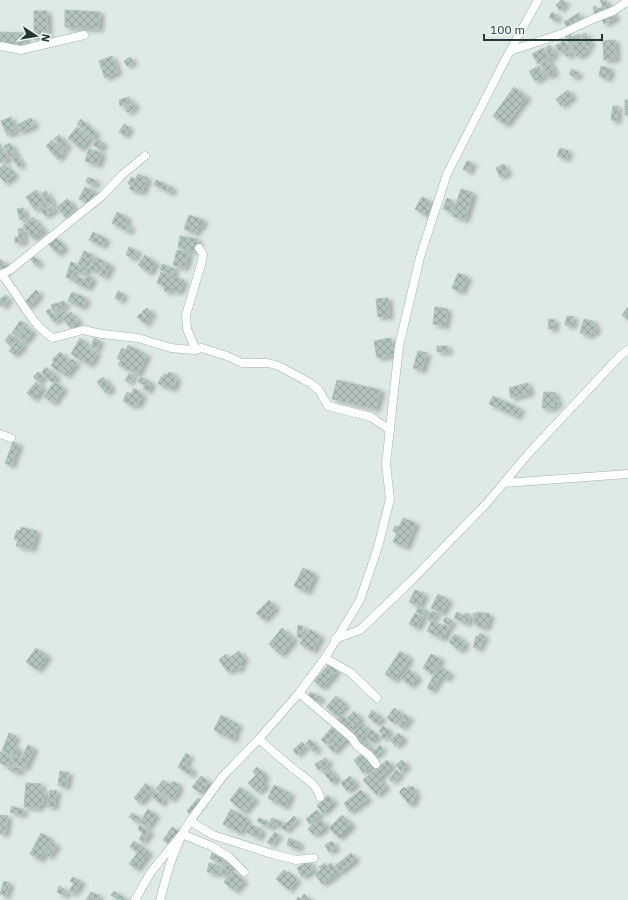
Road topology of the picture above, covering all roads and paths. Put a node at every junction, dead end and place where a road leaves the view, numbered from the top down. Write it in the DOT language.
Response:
graph roads {
  1 [pos="538,0"];
  2 [pos="628,1"];
  3 [pos="84,35"];
  4 [pos="0,46"];
  5 [pos="510,51"];
  6 [pos="145,156"];
  7 [pos="199,248"];
  8 [pos="1,275"];
  9 [pos="196,350"];
  10 [pos="628,350"];
  11 [pos="390,430"];
  12 [pos="0,434"];
  13 [pos="11,438"];
  14 [pos="628,474"];
  15 [pos="504,483"];
  16 [pos="335,639"];
  17 [pos="325,658"];
  18 [pos="299,693"];
  19 [pos="377,698"];
  20 [pos="259,739"];
  21 [pos="376,764"];
  22 [pos="320,797"];
  23 [pos="190,821"];
  24 [pos="182,834"];
  25 [pos="314,858"];
  26 [pos="244,872"];
  27 [pos="135,900"];
  28 [pos="160,900"];
  1 -- 5 [label="street"];
  2 -- 5 [label="street"];
  3 -- 4 [label="street"];
  5 -- 11 [label="street"];
  6 -- 8 [label="street"];
  7 -- 9 [label="street"];
  8 -- 9 [label="street"];
  9 -- 11 [label="street"];
  10 -- 15 [label="street"];
  11 -- 16 [label="street"];
  12 -- 13 [label="street"];
  14 -- 15 [label="street"];
  15 -- 16 [label="street"];
  16 -- 17 [label="street"];
  17 -- 18 [label="street"];
  17 -- 19 [label="street"];
  18 -- 20 [label="street"];
  18 -- 21 [label="street"];
  20 -- 22 [label="street"];
  20 -- 23 [label="street"];
  23 -- 24 [label="street"];
  23 -- 25 [label="street"];
  24 -- 26 [label="street"];
  24 -- 27 [label="street"];
  24 -- 28 [label="street"];
}
